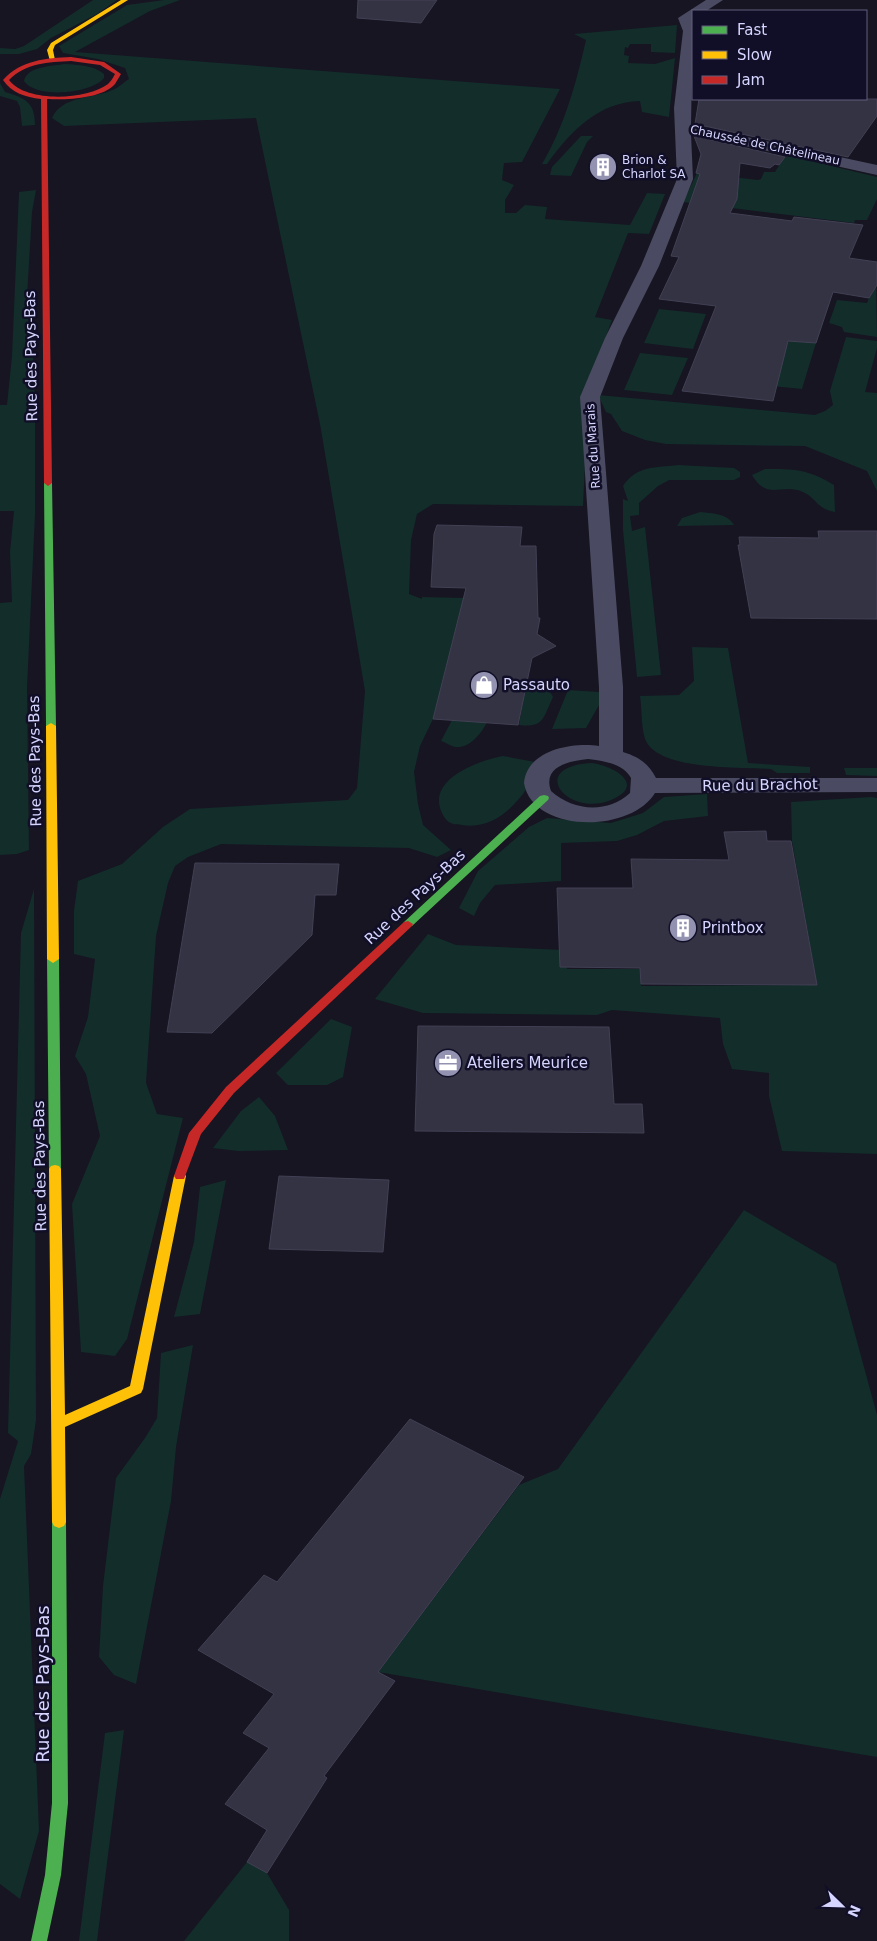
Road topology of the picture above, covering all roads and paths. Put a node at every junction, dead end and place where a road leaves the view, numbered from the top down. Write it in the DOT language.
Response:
graph roads {
  1 [pos="125,0"];
  2 [pos="716,0"];
  3 [pos="699,10"];
  4 [pos="692,14"];
  5 [pos="52,60"];
  6 [pos="44,97"];
  7 [pos="683,128"];
  8 [pos="877,170"];
  9 [pos="610,754"];
  10 [pos="877,785"];
  11 [pos="644,786"];
  12 [pos="544,798"];
  13 [pos="58,1424"];
  14 [pos="38,1941"];
  1 -- 5 [label="street"];
  2 -- 3 [label="street"];
  4 -- 7 [label="street, Chaussée de Châtelineau"];
  5 -- 6 [label="street"];
  5 -- 6 [label="street"];
  6 -- 13 [label="street, Rue des Pays-Bas"];
  7 -- 8 [label="street, Chaussée de Châtelineau"];
  7 -- 9 [label="street, Rue du Marais"];
  9 -- 11 [label="street"];
  9 -- 12 [label="street"];
  10 -- 11 [label="street, Rue du Brachot"];
  11 -- 12 [label="street"];
  12 -- 13 [label="street, Rue des Pays-Bas"];
  13 -- 14 [label="street, Rue des Pays-Bas"];
}
